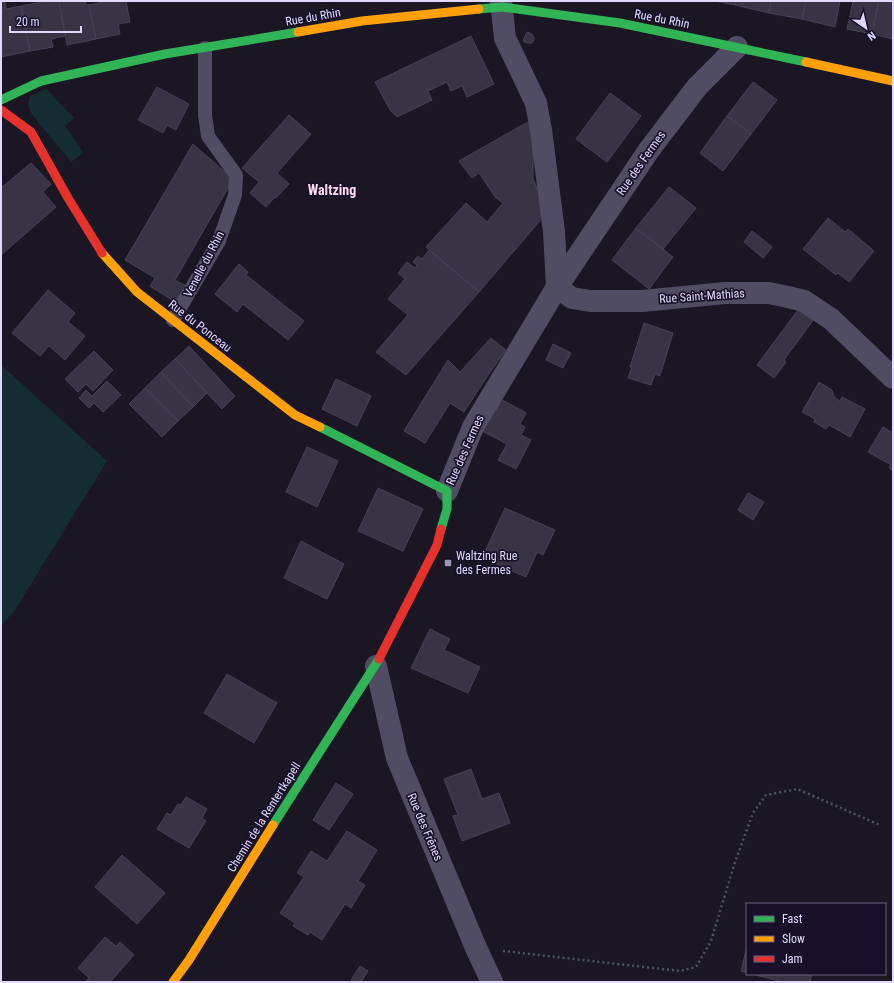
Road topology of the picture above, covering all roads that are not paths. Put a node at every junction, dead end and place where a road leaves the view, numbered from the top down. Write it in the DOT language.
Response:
graph roads {
  1 [pos="502,4"];
  2 [pos="737,47"];
  3 [pos="205,48"];
  4 [pos="893,81"];
  5 [pos="1,100"];
  6 [pos="1,110"];
  7 [pos="557,287"];
  8 [pos="173,320"];
  9 [pos="893,378"];
  10 [pos="447,491"];
  11 [pos="376,666"];
  12 [pos="173,982"];
  13 [pos="492,982"];
  1 -- 2 [label="street, Rue du Rhin"];
  1 -- 3 [label="street, Rue du Rhin"];
  1 -- 7 [label="street"];
  2 -- 4 [label="street, Rue du Rhin"];
  2 -- 7 [label="street, Rue des Fermes"];
  3 -- 5 [label="street, Rue du Rhin"];
  3 -- 8 [label="lane, Venelle du Rhin"];
  6 -- 8 [label="street, Rue du Ponceau"];
  7 -- 9 [label="street, Rue Saint-Mathias"];
  7 -- 10 [label="street, Rue des Fermes"];
  8 -- 10 [label="street, Rue du Ponceau"];
  10 -- 11 [label="street, Rue des Fermes"];
  11 -- 12 [label="street, Chemin de la Rentertkapell"];
  11 -- 13 [label="street, Rue des Frênes"];
}
